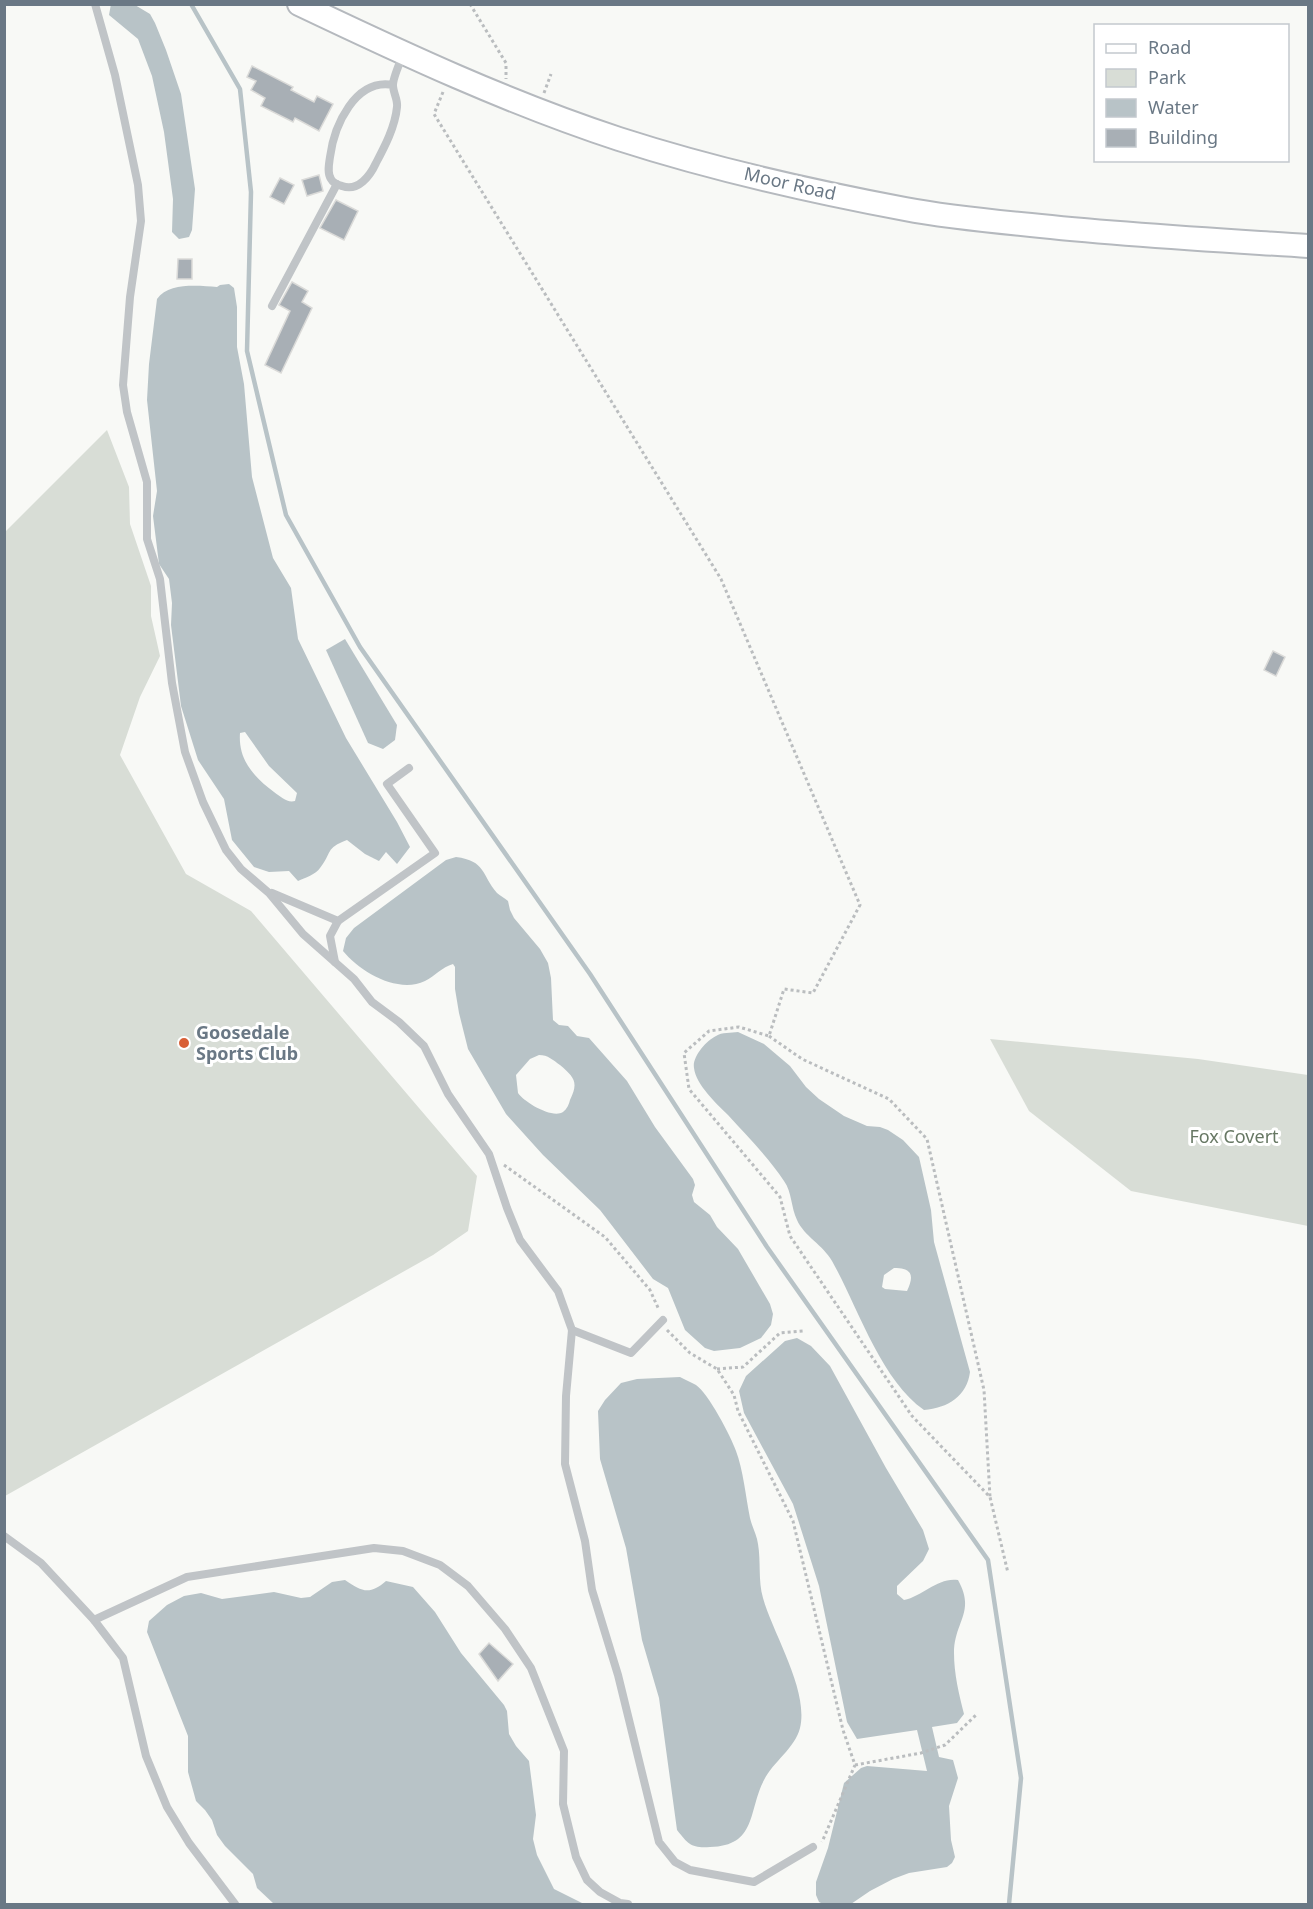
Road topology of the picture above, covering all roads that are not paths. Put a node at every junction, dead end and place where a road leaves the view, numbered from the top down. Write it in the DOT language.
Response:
graph roads {
  1 [pos="95,4"];
  2 [pos="299,4"];
  3 [pos="403,53"];
  4 [pos="393,85"];
  5 [pos="337,184"];
  6 [pos="1308,246"];
  7 [pos="272,306"];
  8 [pos="409,768"];
  9 [pos="269,892"];
  10 [pos="338,921"];
  11 [pos="335,962"];
  12 [pos="663,1320"];
  13 [pos="572,1330"];
  14 [pos="4,1536"];
  15 [pos="94,1620"];
  16 [pos="813,1847"];
  17 [pos="235,1905"];
  18 [pos="627,1905"];
  1 -- 9 [label="lane"];
  2 -- 3 [label="main road, Moor Road"];
  3 -- 4 [label="lane"];
  3 -- 6 [label="main road, Moor Road"];
  4 -- 5 [label="lane"];
  4 -- 5 [label="lane"];
  5 -- 7 [label="lane"];
  8 -- 10 [label="lane"];
  9 -- 10 [label="lane"];
  9 -- 11 [label="lane"];
  10 -- 11 [label="lane"];
  11 -- 13 [label="lane"];
  12 -- 13 [label="lane"];
  13 -- 16 [label="lane"];
  14 -- 15 [label="lane"];
  15 -- 17 [label="lane"];
  15 -- 18 [label="lane"];
}
